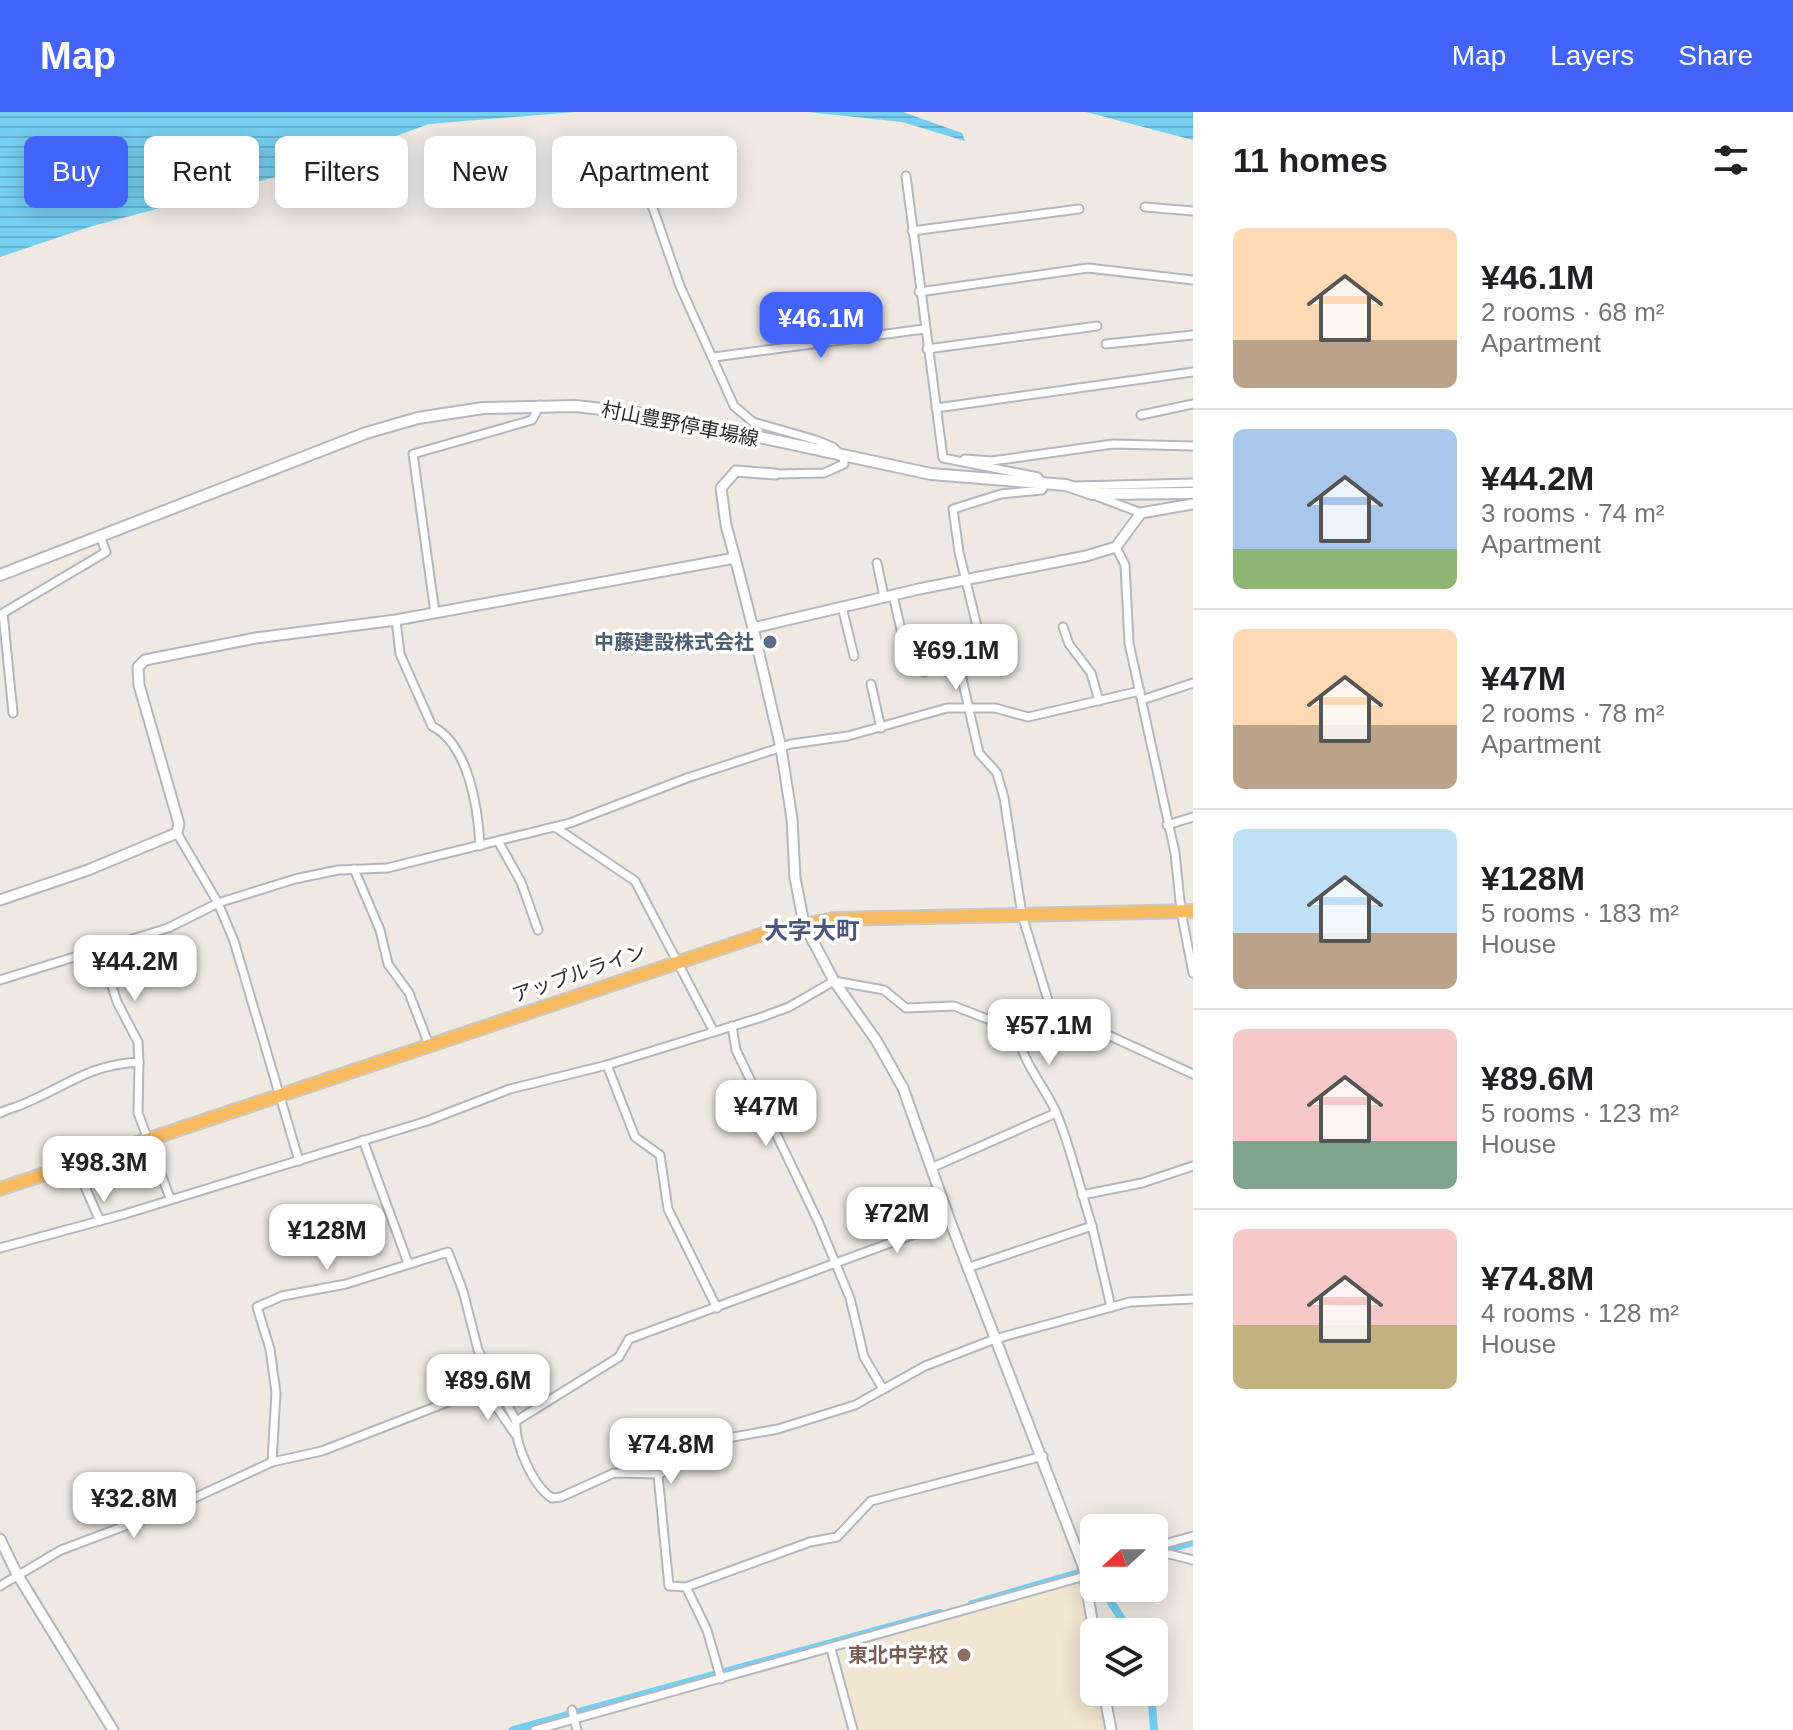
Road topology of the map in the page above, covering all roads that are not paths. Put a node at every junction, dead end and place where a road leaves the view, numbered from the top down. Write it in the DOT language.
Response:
graph roads {
  1 [pos="906,176"];
  2 [pos="1145,207"];
  3 [pos="653,208"];
  4 [pos="1079,209"];
  5 [pos="1193,211"];
  6 [pos="912,231"];
  7 [pos="1193,280"];
  8 [pos="919,292"];
  9 [pos="1097,326"];
  10 [pos="924,329"];
  11 [pos="1193,335"];
  12 [pos="1106,344"];
  13 [pos="927,349"];
  14 [pos="714,357"];
  15 [pos="1193,372"];
  16 [pos="1193,404"];
  17 [pos="540,405"];
  18 [pos="936,408"];
  19 [pos="1141,415"];
  20 [pos="1193,446"];
  21 [pos="843,457"];
  22 [pos="943,458"];
  23 [pos="775,474"];
  24 [pos="1193,483"];
  25 [pos="1044,485"];
  26 [pos="1066,485"];
  27 [pos="1193,493"];
  28 [pos="1092,494"];
  29 [pos="1193,504"];
  30 [pos="1141,513"];
  31 [pos="100,536"];
  32 [pos="1116,547"];
  33 [pos="735,558"];
  34 [pos="877,563"];
  35 [pos="0,575"];
  36 [pos="965,580"];
  37 [pos="888,596"];
  38 [pos="842,607"];
  39 [pos="435,613"];
  40 [pos="396,620"];
  41 [pos="1063,627"];
  42 [pos="753,628"];
  43 [pos="983,651"];
  44 [pos="854,656"];
  45 [pos="1193,683"];
  46 [pos="871,684"];
  47 [pos="1141,696"];
  48 [pos="1099,701"];
  49 [pos="970,707"];
  50 [pos="13,713"];
  51 [pos="881,728"];
  52 [pos="781,748"];
  53 [pos="1193,817"];
  54 [pos="1167,825"];
  55 [pos="555,827"];
  56 [pos="177,833"];
  57 [pos="498,841"];
  58 [pos="480,846"];
  59 [pos="354,869"];
  60 [pos="0,900"];
  61 [pos="218,903"];
  62 [pos="1187,911"];
  63 [pos="1022,915"];
  64 [pos="804,924"];
  65 [pos="538,930"];
  66 [pos="100,948"];
  67 [pos="678,961"];
  68 [pos="1193,973"];
  69 [pos="0,980"];
  70 [pos="834,981"];
  71 [pos="732,1026"];
  72 [pos="1018,1028"];
  73 [pos="714,1032"];
  74 [pos="1051,1034"];
  75 [pos="429,1045"];
  76 [pos="139,1062"];
  77 [pos="607,1065"];
  78 [pos="1193,1074"];
  79 [pos="278,1095"];
  80 [pos="0,1113"];
  81 [pos="1056,1113"];
  82 [pos="149,1139"];
  83 [pos="363,1140"];
  84 [pos="299,1161"];
  85 [pos="75,1164"];
  86 [pos="1193,1166"];
  87 [pos="931,1168"];
  88 [pos="0,1189"];
  89 [pos="1082,1195"];
  90 [pos="170,1198"];
  91 [pos="100,1221"];
  92 [pos="950,1221"];
  93 [pos="1092,1226"];
  94 [pos="0,1248"];
  95 [pos="836,1262"];
  96 [pos="408,1263"];
  97 [pos="967,1268"];
  98 [pos="1193,1299"];
  99 [pos="1111,1307"];
  100 [pos="717,1308"];
  101 [pos="995,1339"];
  102 [pos="883,1389"];
  103 [pos="492,1391"];
  104 [pos="516,1421"];
  105 [pos="515,1434"];
  106 [pos="1043,1456"];
  107 [pos="272,1462"];
  108 [pos="658,1475"];
  109 [pos="1193,1536"];
  110 [pos="0,1539"];
  111 [pos="1168,1543"];
  112 [pos="1080,1548"];
  113 [pos="1169,1554"];
  114 [pos="1193,1560"];
  115 [pos="1080,1571"];
  116 [pos="17,1574"];
  117 [pos="0,1586"];
  118 [pos="686,1587"];
  119 [pos="831,1649"];
  120 [pos="720,1674"];
  121 [pos="1107,1706"];
  122 [pos="573,1715"];
  123 [pos="113,1730"];
  124 [pos="535,1730"];
  125 [pos="577,1730"];
  126 [pos="853,1730"];
  127 [pos="1111,1730"];
  1 -- 6 [label="street"];
  2 -- 5 [label="street"];
  3 -- 14 [label="street"];
  4 -- 6 [label="street"];
  6 -- 8 [label="street"];
  7 -- 8 [label="street"];
  8 -- 10 [label="street"];
  9 -- 13 [label="street"];
  10 -- 13 [label="street"];
  10 -- 14 [label="street"];
  11 -- 12 [label="street"];
  13 -- 18 [label="street"];
  14 -- 21 [label="street"];
  15 -- 18 [label="street"];
  16 -- 19 [label="street"];
  17 -- 21 [label="main road, 村山豊野停車場線"];
  17 -- 31 [label="main road, 村山豊野停車場線"];
  17 -- 39 [label="street"];
  18 -- 22 [label="street"];
  20 -- 22 [label="street"];
  21 -- 23 [label="street"];
  21 -- 25 [label="main road, 村山豊野停車場線"];
  22 -- 25 [label="street"];
  23 -- 33 [label="street"];
  24 -- 26 [label="street"];
  25 -- 26 [label="main road, 村山豊野停車場線"];
  25 -- 36 [label="street"];
  26 -- 28 [label="main road, 村山豊野停車場線"];
  27 -- 28 [label="main road, 村山豊野停車場線"];
  28 -- 30 [label="street"];
  29 -- 30 [label="street"];
  30 -- 32 [label="street"];
  31 -- 35 [label="main road, 村山豊野停車場線"];
  31 -- 50 [label="street"];
  32 -- 36 [label="street"];
  32 -- 47 [label="street"];
  33 -- 39 [label="street"];
  33 -- 42 [label="street"];
  34 -- 37 [label="street"];
  36 -- 37 [label="street"];
  36 -- 43 [label="street"];
  37 -- 38 [label="street"];
  37 -- 49 [label="street"];
  38 -- 42 [label="street"];
  38 -- 44 [label="street"];
  39 -- 40 [label="street"];
  40 -- 56 [label="street"];
  40 -- 58 [label="street"];
  41 -- 48 [label="street"];
  42 -- 52 [label="street"];
  45 -- 47 [label="street"];
  46 -- 51 [label="street"];
  47 -- 48 [label="street"];
  47 -- 54 [label="street"];
  48 -- 49 [label="street"];
  49 -- 51 [label="street"];
  49 -- 63 [label="street"];
  51 -- 52 [label="street"];
  52 -- 55 [label="street"];
  52 -- 64 [label="street"];
  53 -- 54 [label="street"];
  54 -- 62 [label="street"];
  55 -- 57 [label="street"];
  55 -- 67 [label="street"];
  56 -- 60 [label="street"];
  56 -- 61 [label="street"];
  57 -- 58 [label="street"];
  57 -- 65 [label="street"];
  58 -- 59 [label="street"];
  59 -- 61 [label="street"];
  59 -- 75 [label="street"];
  61 -- 66 [label="street"];
  61 -- 79 [label="street"];
  62 -- 63 [label="highway, アップルライン"];
  62 -- 68 [label="street"];
  63 -- 64 [label="highway, アップルライン"];
  63 -- 74 [label="street"];
  64 -- 67 [label="highway, アップルライン"];
  64 -- 70 [label="street"];
  66 -- 69 [label="street"];
  66 -- 76 [label="street"];
  67 -- 73 [label="street"];
  67 -- 75 [label="highway, アップルライン"];
  70 -- 71 [label="street"];
  70 -- 72 [label="street"];
  70 -- 87 [label="street"];
  71 -- 73 [label="street"];
  71 -- 95 [label="street"];
  72 -- 74 [label="street"];
  72 -- 81 [label="street"];
  73 -- 77 [label="street"];
  74 -- 78 [label="street"];
  75 -- 79 [label="highway, アップルライン"];
  76 -- 80 [label="street"];
  76 -- 82 [label="street"];
  77 -- 83 [label="street"];
  77 -- 100 [label="street"];
  79 -- 82 [label="highway, アップルライン"];
  79 -- 84 [label="street"];
  81 -- 87 [label="street"];
  81 -- 89 [label="street"];
  82 -- 85 [label="highway, アップルライン"];
  82 -- 90 [label="street"];
  83 -- 84 [label="street"];
  83 -- 96 [label="street"];
  84 -- 90 [label="street"];
  85 -- 88 [label="highway, アップルライン"];
  85 -- 91 [label="street"];
  86 -- 89 [label="street"];
  87 -- 92 [label="street"];
  89 -- 93 [label="street"];
  90 -- 91 [label="street"];
  91 -- 94 [label="street"];
  92 -- 95 [label="street"];
  92 -- 97 [label="street"];
  93 -- 97 [label="street"];
  93 -- 99 [label="street"];
  95 -- 100 [label="street"];
  95 -- 102 [label="street"];
  96 -- 103 [label="street"];
  96 -- 107 [label="street"];
  97 -- 101 [label="street"];
  98 -- 99 [label="street"];
  99 -- 101 [label="street"];
  100 -- 104 [label="street"];
  101 -- 102 [label="street"];
  101 -- 106 [label="street"];
  102 -- 108 [label="street"];
  103 -- 104 [label="street"];
  103 -- 105 [label="street"];
  103 -- 107 [label="street"];
  104 -- 105 [label="street"];
  105 -- 108 [label="street"];
  106 -- 112 [label="street"];
  106 -- 118 [label="street"];
  107 -- 116 [label="street"];
  108 -- 118 [label="street"];
  109 -- 111 [label="street"];
  110 -- 116 [label="street"];
  113 -- 114 [label="street"];
  115 -- 119 [label="street"];
  116 -- 117 [label="street"];
  116 -- 123 [label="street"];
  118 -- 120 [label="street"];
  119 -- 120 [label="street"];
  119 -- 126 [label="street"];
  120 -- 122 [label="street"];
  121 -- 127 [label="street"];
  122 -- 124 [label="street"];
  122 -- 125 [label="street"];
}
